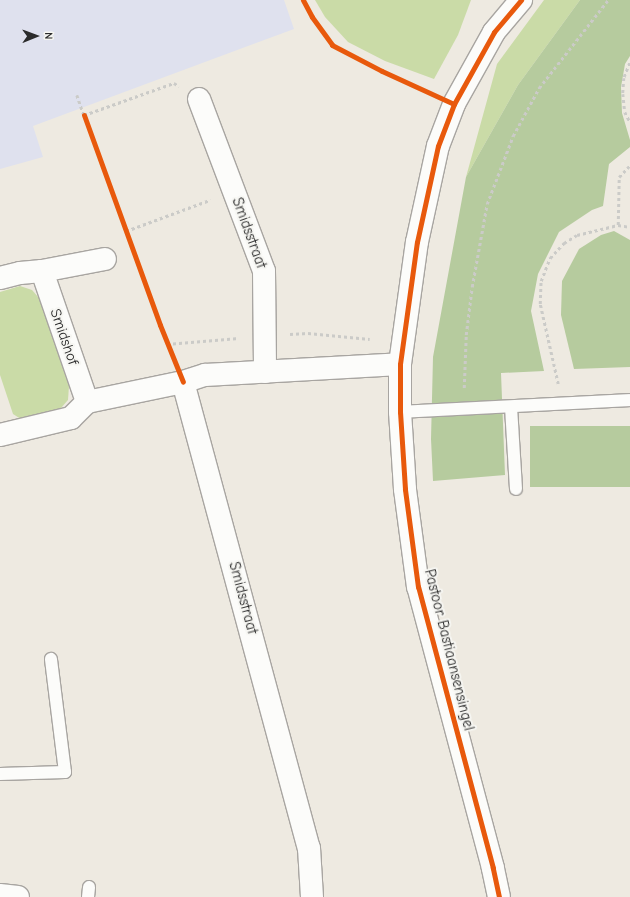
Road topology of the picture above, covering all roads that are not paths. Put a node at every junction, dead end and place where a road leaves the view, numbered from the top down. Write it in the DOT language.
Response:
graph roads {
  1 [pos="521,0"];
  2 [pos="200,99"];
  3 [pos="105,259"];
  4 [pos="42,271"];
  5 [pos="0,278"];
  6 [pos="400,364"];
  7 [pos="265,372"];
  8 [pos="184,382"];
  9 [pos="630,400"];
  10 [pos="87,402"];
  11 [pos="511,407"];
  12 [pos="400,412"];
  13 [pos="1,432"];
  14 [pos="516,489"];
  15 [pos="51,659"];
  16 [pos="0,774"];
  17 [pos="0,895"];
  18 [pos="18,897"];
  19 [pos="312,897"];
  20 [pos="499,897"];
  1 -- 6 [label="street, Pastoor Bastiaansensingel"];
  2 -- 7 [label="street, Smidsstraat"];
  3 -- 4 [label="street"];
  4 -- 5 [label="street"];
  4 -- 10 [label="street, Smidshof"];
  6 -- 7 [label="street"];
  6 -- 12 [label="street, Pastoor Bastiaansensingel"];
  7 -- 8 [label="street"];
  8 -- 10 [label="street"];
  8 -- 19 [label="street, Smidsstraat"];
  9 -- 11 [label="lane"];
  10 -- 13 [label="street"];
  11 -- 12 [label="lane"];
  11 -- 14 [label="lane"];
  12 -- 20 [label="street, Pastoor Bastiaansensingel"];
  15 -- 16 [label="lane"];
  17 -- 18 [label="street"];
}
